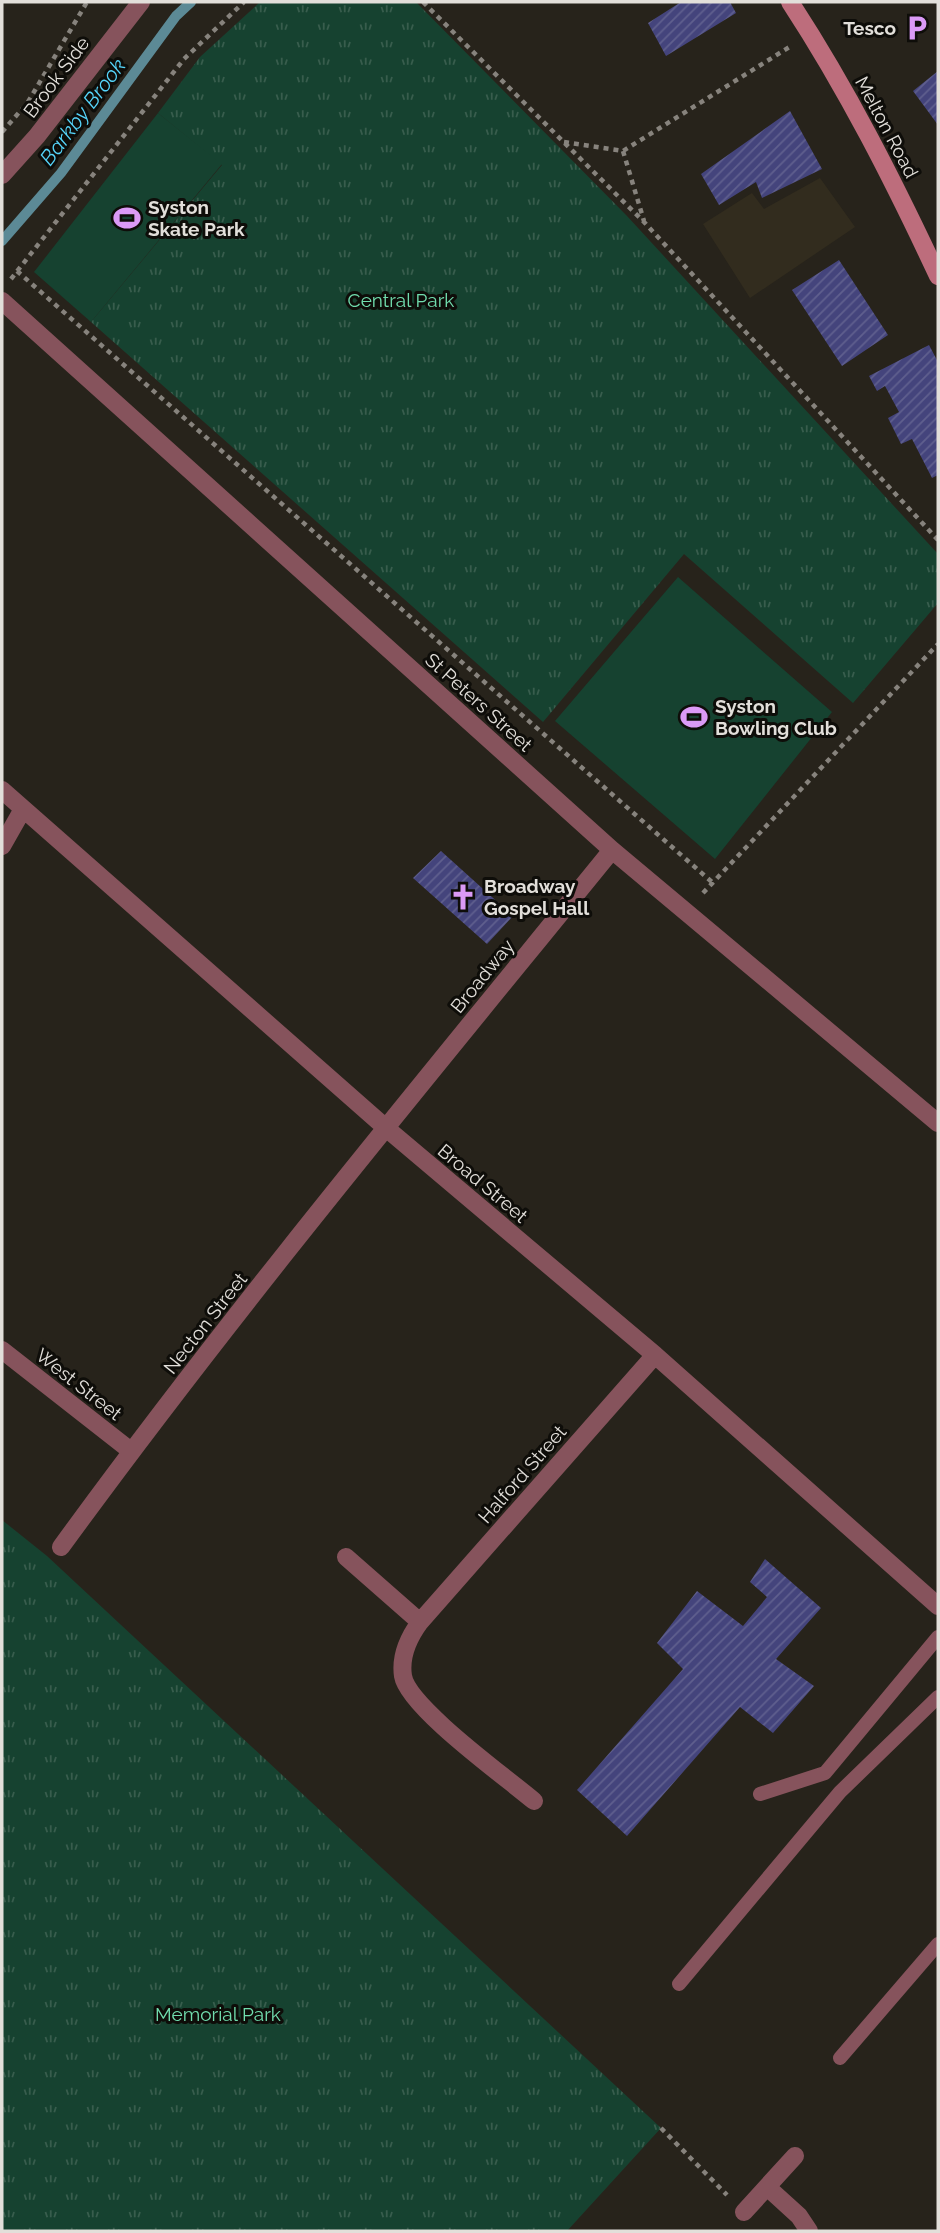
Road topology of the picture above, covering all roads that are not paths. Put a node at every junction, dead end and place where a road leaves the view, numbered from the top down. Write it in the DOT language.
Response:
graph roads {
  1 [pos="141,2"];
  2 [pos="790,2"];
  3 [pos="2,175"];
  4 [pos="938,276"];
  5 [pos="2,301"];
  6 [pos="2,790"];
  7 [pos="23,809"];
  8 [pos="2,846"];
  9 [pos="612,850"];
  10 [pos="938,1123"];
  11 [pos="386,1128"];
  12 [pos="2,1350"];
  13 [pos="655,1355"];
  14 [pos="131,1451"];
  15 [pos="61,1547"];
  16 [pos="346,1558"];
  17 [pos="938,1606"];
  18 [pos="421,1622"];
  19 [pos="938,1637"];
  20 [pos="938,1697"];
  21 [pos="760,1794"];
  22 [pos="534,1801"];
  23 [pos="938,1944"];
  24 [pos="679,1984"];
  25 [pos="840,2058"];
  26 [pos="795,2156"];
  27 [pos="767,2187"];
  28 [pos="744,2212"];
  29 [pos="809,2231"];
  1 -- 3 [label="street, Brook Side"];
  2 -- 4 [label="street, Melton Road"];
  5 -- 9 [label="street, St Peters Street"];
  6 -- 7 [label="street, Broad Street"];
  7 -- 8 [label="street"];
  7 -- 11 [label="street, Broad Street"];
  9 -- 10 [label="street, St Peters Street"];
  9 -- 11 [label="street, Broadway"];
  11 -- 13 [label="street, Broad Street"];
  11 -- 14 [label="street, Necton Street"];
  12 -- 14 [label="street, West Street"];
  13 -- 17 [label="street, Broad Street"];
  13 -- 18 [label="street, Halford Street"];
  14 -- 15 [label="street, Necton Street"];
  16 -- 18 [label="street"];
  18 -- 22 [label="street, Halford Street"];
  19 -- 21 [label="lane"];
  20 -- 24 [label="lane"];
  23 -- 25 [label="lane"];
  26 -- 27 [label="street"];
  27 -- 28 [label="street"];
  27 -- 29 [label="street"];
}
